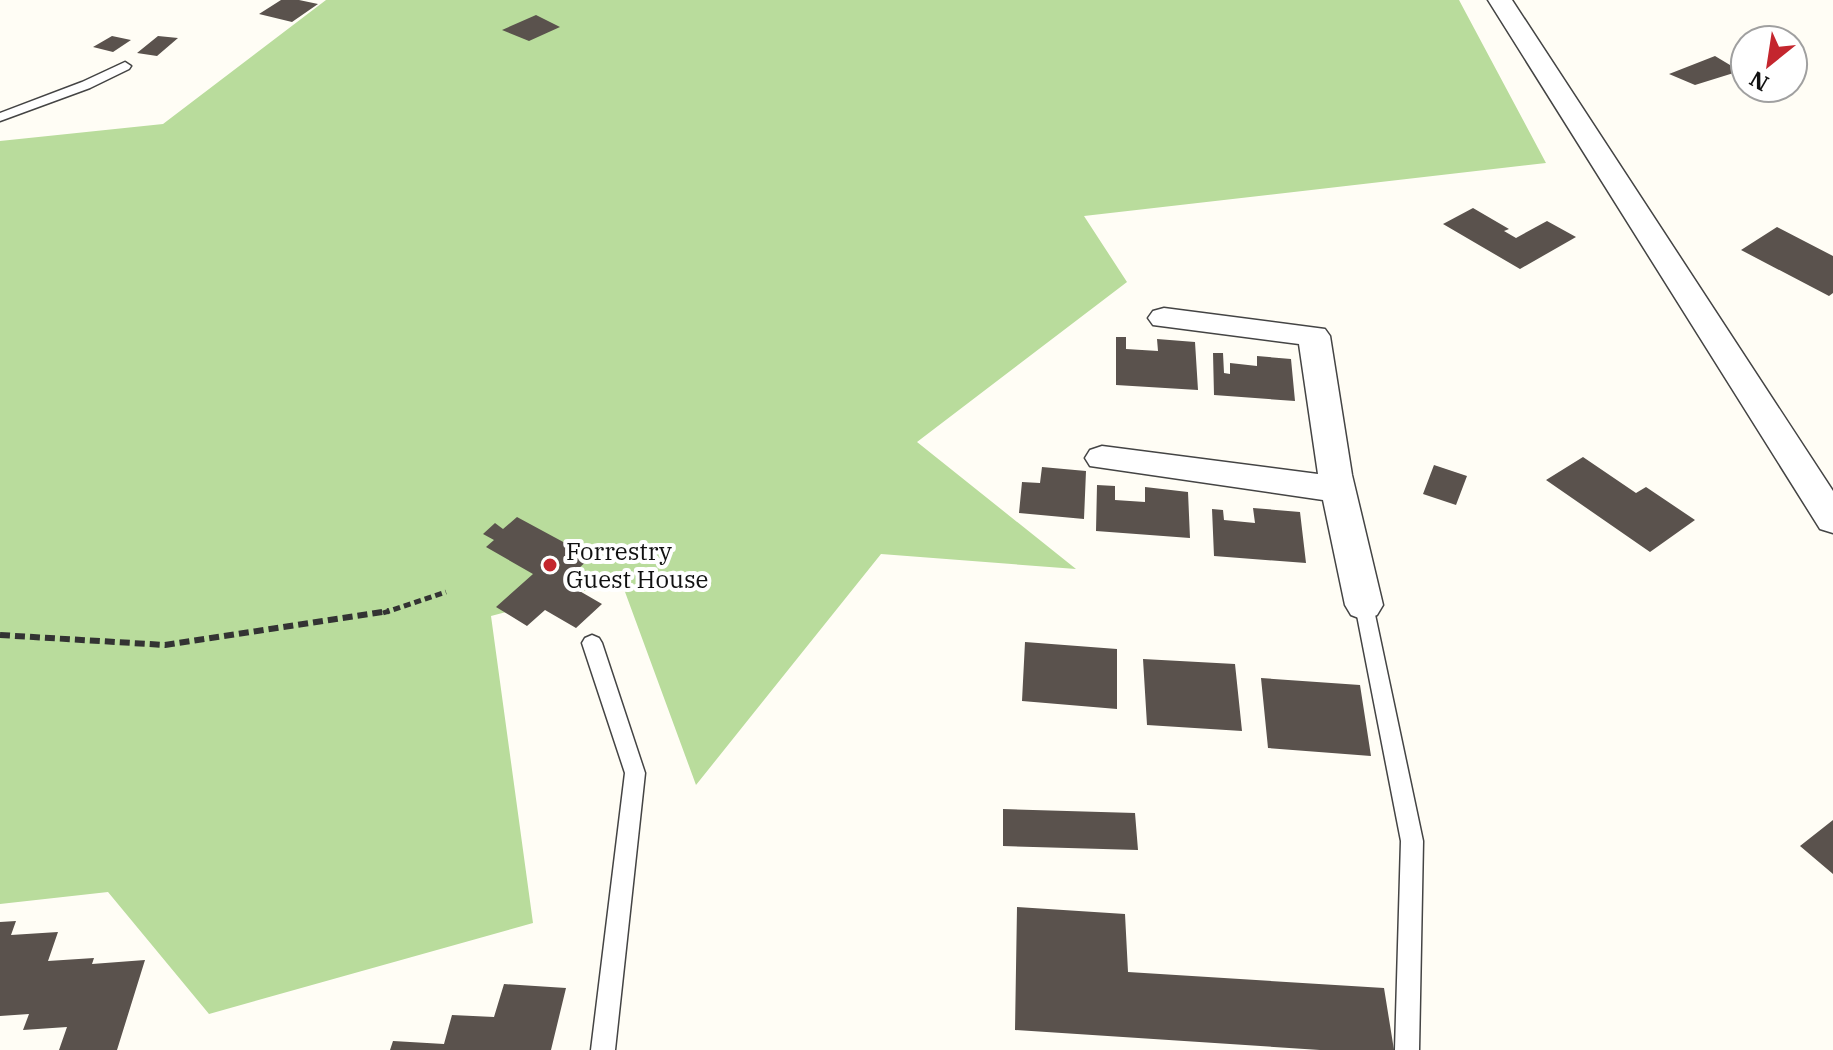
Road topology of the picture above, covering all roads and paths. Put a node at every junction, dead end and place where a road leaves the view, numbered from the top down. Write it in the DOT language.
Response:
graph roads {
  1 [pos="1500,0"];
  2 [pos="125,66"];
  3 [pos="0,117"];
  4 [pos="1164,318"];
  5 [pos="1102,458"];
  6 [pos="1340,490"];
  7 [pos="1833,520"];
  8 [pos="446,592"];
  9 [pos="1364,605"];
  10 [pos="0,635"];
  11 [pos="592,643"];
  12 [pos="603,1050"];
  13 [pos="1407,1050"];
  1 -- 7 [label="street"];
  2 -- 3 [label="lane"];
  4 -- 6 [label="street"];
  5 -- 6 [label="street"];
  6 -- 9 [label="street"];
  8 -- 10 [label="path"];
  9 -- 13 [label="lane"];
  11 -- 12 [label="lane"];
}
